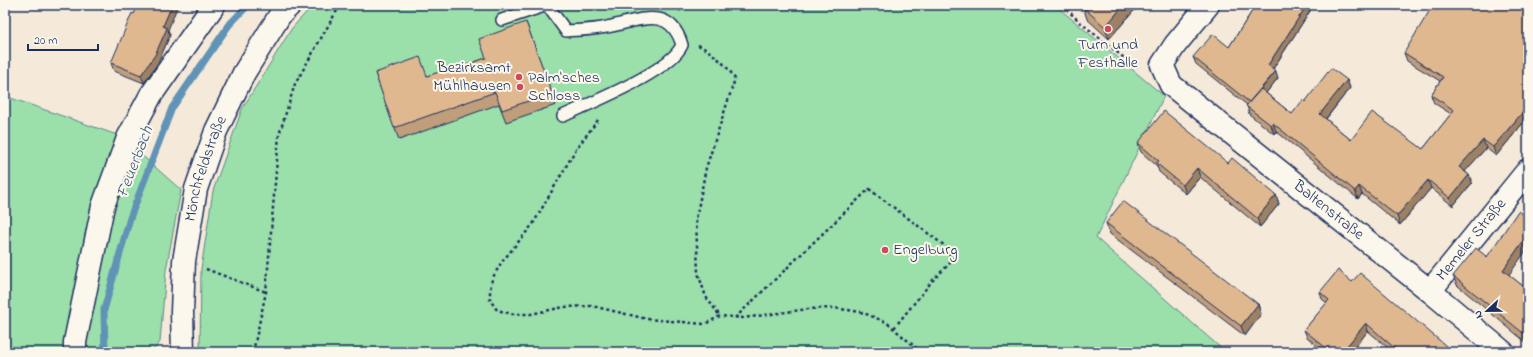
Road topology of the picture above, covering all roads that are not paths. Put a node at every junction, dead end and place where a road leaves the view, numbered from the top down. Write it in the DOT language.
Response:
graph roads {
  1 [pos="214,5"];
  2 [pos="290,5"];
  3 [pos="547,5"];
  4 [pos="1208,5"];
  5 [pos="502,20"];
  6 [pos="563,116"];
  7 [pos="1528,170"];
  8 [pos="1430,291"];
  9 [pos="75,352"];
  10 [pos="183,352"];
  11 [pos="1503,352"];
  1 -- 9 [label="street"];
  2 -- 10 [label="street, Mönchfeldstraße"];
  3 -- 5 [label="lane"];
  3 -- 6 [label="lane"];
  4 -- 8 [label="street, Baltenstraße"];
  7 -- 8 [label="street, Memeler Straße"];
  8 -- 11 [label="street, Baltenstraße"];
}
